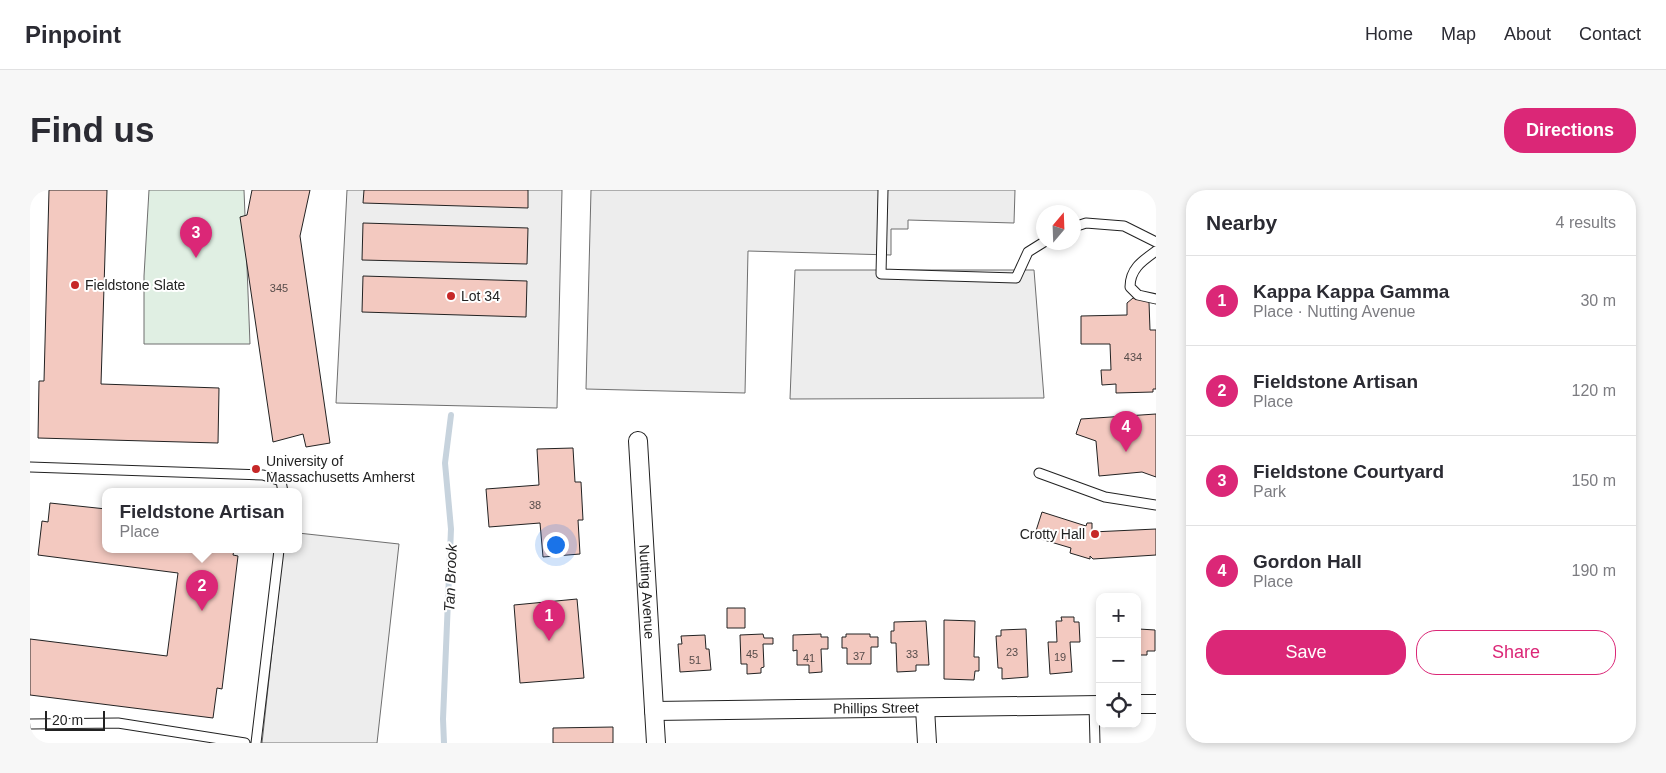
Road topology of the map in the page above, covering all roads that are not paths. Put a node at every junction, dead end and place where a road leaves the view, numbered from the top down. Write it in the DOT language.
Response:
graph roads {
  1 [pos="883,190"];
  2 [pos="1081,225"];
  3 [pos="1156,242"];
  4 [pos="1036,247"];
  5 [pos="1156,251"];
  6 [pos="1156,298"];
  7 [pos="638,441"];
  8 [pos="30,467"];
  9 [pos="1039,473"];
  10 [pos="282,488"];
  11 [pos="1156,505"];
  12 [pos="279,553"];
  13 [pos="1141,704"];
  14 [pos="1156,704"];
  15 [pos="1096,705"];
  16 [pos="925,708"];
  17 [pos="654,710"];
  18 [pos="30,724"];
  19 [pos="1096,724"];
  20 [pos="246,743"];
  21 [pos="256,743"];
  22 [pos="656,743"];
  23 [pos="927,743"];
  24 [pos="1095,743"];
  1 -- 4 [label="lane"];
  2 -- 3 [label="lane"];
  5 -- 6 [label="lane"];
  7 -- 17 [label="street, Nutting Avenue"];
  8 -- 10 [label="lane"];
  9 -- 11 [label="lane"];
  12 -- 21 [label="lane"];
  13 -- 14 [label="street"];
  15 -- 16 [label="street, Phillips Street"];
  16 -- 17 [label="street, Phillips Street"];
  16 -- 23 [label="street"];
  17 -- 22 [label="street, Nutting Avenue"];
  18 -- 20 [label="lane"];
  19 -- 24 [label="lane"];
}
